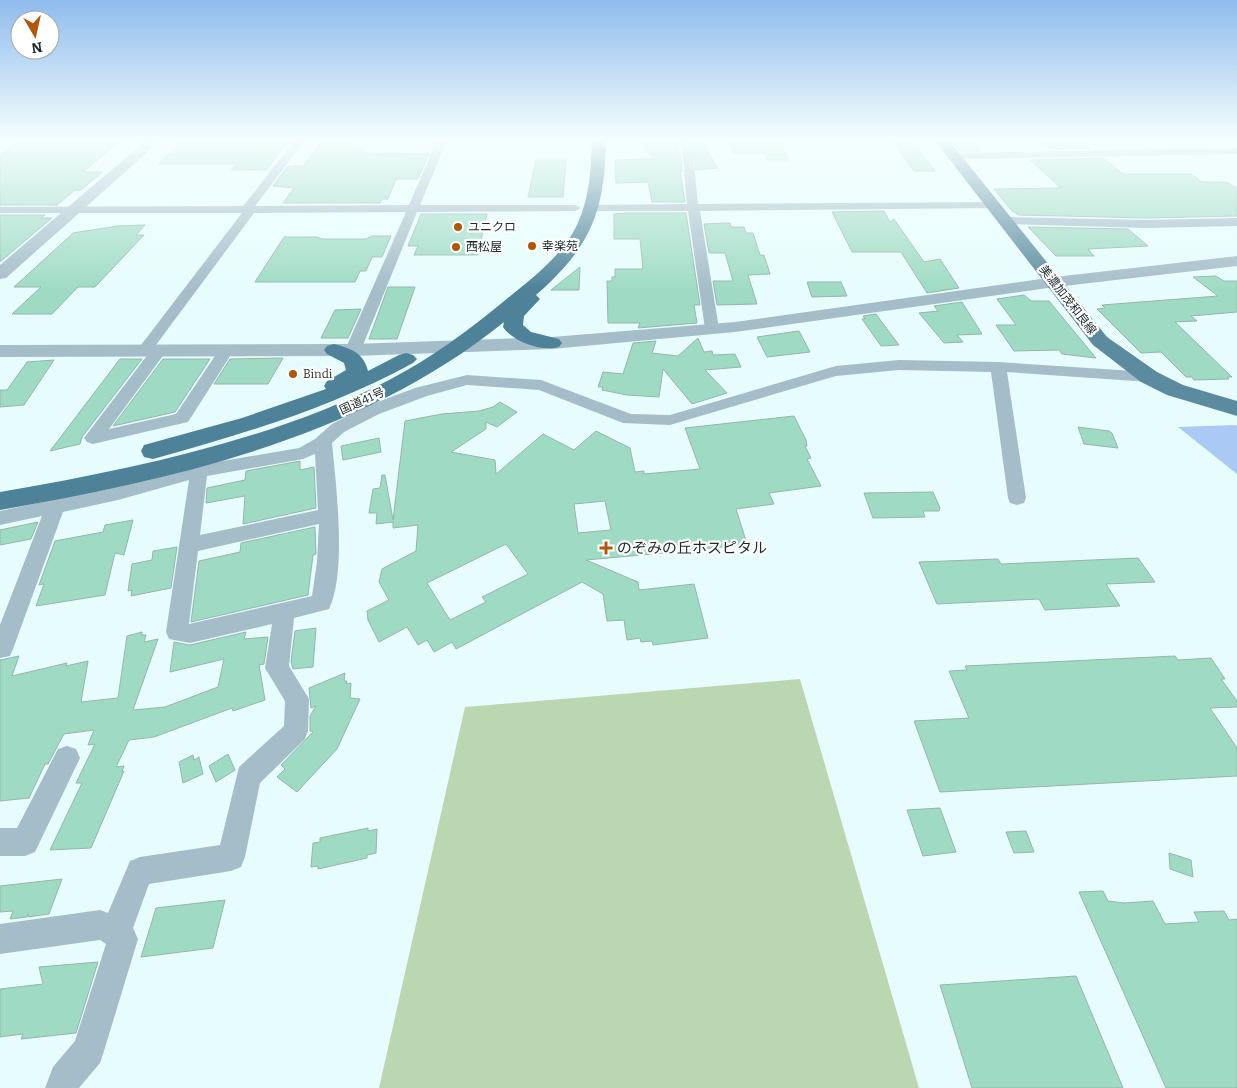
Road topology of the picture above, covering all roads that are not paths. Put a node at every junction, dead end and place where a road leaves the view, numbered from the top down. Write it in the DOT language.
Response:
graph roads {
  1 [pos="98,189"];
  2 [pos="263,189"];
  3 [pos="421,189"];
  4 [pos="581,189"];
  5 [pos="596,189"];
  6 [pos="691,189"];
  7 [pos="981,189"];
  8 [pos="994,205"];
  9 [pos="584,208"];
  10 [pos="693,208"];
  11 [pos="75,209"];
  12 [pos="413,209"];
  13 [pos="0,210"];
  14 [pos="246,210"];
  15 [pos="1007,221"];
  16 [pos="1237,222"];
  17 [pos="1237,261"];
  18 [pos="0,274"];
  19 [pos="540,281"];
  20 [pos="1054,282"];
  21 [pos="712,329"];
  22 [pos="552,343"];
  23 [pos="456,347"];
  24 [pos="423,348"];
  25 [pos="153,349"];
  26 [pos="226,350"];
  27 [pos="343,350"];
  28 [pos="0,351"];
  29 [pos="998,367"];
  30 [pos="1149,377"];
  31 [pos="1237,409"];
  32 [pos="272,414"];
  33 [pos="323,442"];
  34 [pos="199,471"];
  35 [pos="0,482"];
  36 [pos="1017,498"];
  37 [pos="0,501"];
  38 [pos="55,507"];
  39 [pos="329,515"];
  40 [pos="0,518"];
  41 [pos="189,545"];
  42 [pos="284,612"];
  43 [pos="2,649"];
  44 [pos="66,758"];
  45 [pos="0,842"];
  46 [pos="111,929"];
  47 [pos="0,938"];
  48 [pos="62,1088"];
  1 -- 11 [label="street"];
  2 -- 14 [label="street"];
  3 -- 12 [label="street"];
  4 -- 9 [label="highway, 国道41号"];
  5 -- 9 [label="highway, 国道41号"];
  6 -- 10 [label="street"];
  7 -- 8 [label="main road, 美濃加茂和良線"];
  8 -- 10 [label="street"];
  8 -- 15 [label="main road, 美濃加茂和良線"];
  9 -- 10 [label="street"];
  9 -- 12 [label="street"];
  9 -- 19 [label="highway, 国道41号"];
  9 -- 24 [label="highway, 国道41号"];
  10 -- 21 [label="street"];
  11 -- 13 [label="street"];
  11 -- 14 [label="street"];
  11 -- 18 [label="street"];
  12 -- 14 [label="street"];
  12 -- 27 [label="street"];
  14 -- 25 [label="street"];
  15 -- 16 [label="street"];
  15 -- 20 [label="main road, 美濃加茂和良線"];
  17 -- 20 [label="street"];
  19 -- 22 [label="highway"];
  19 -- 23 [label="highway, 国道41号"];
  20 -- 21 [label="street"];
  20 -- 30 [label="main road, 美濃加茂和良線"];
  21 -- 22 [label="street"];
  22 -- 23 [label="street"];
  23 -- 24 [label="street"];
  23 -- 37 [label="highway, 国道41号"];
  24 -- 27 [label="street"];
  24 -- 32 [label="highway, 国道41号"];
  25 -- 26 [label="street"];
  25 -- 26 [label="street"];
  25 -- 28 [label="street"];
  26 -- 27 [label="street"];
  27 -- 32 [label="highway"];
  29 -- 30 [label="street"];
  29 -- 33 [label="street"];
  29 -- 36 [label="street"];
  30 -- 31 [label="main road, 美濃加茂和良線"];
  32 -- 35 [label="highway, 国道41号"];
  33 -- 34 [label="street"];
  33 -- 39 [label="street"];
  34 -- 38 [label="street"];
  34 -- 41 [label="street"];
  38 -- 40 [label="street"];
  38 -- 43 [label="street"];
  39 -- 41 [label="street"];
  39 -- 42 [label="street"];
  41 -- 42 [label="street"];
  42 -- 46 [label="street"];
  44 -- 45 [label="street"];
  46 -- 47 [label="street"];
  46 -- 48 [label="street"];
}
